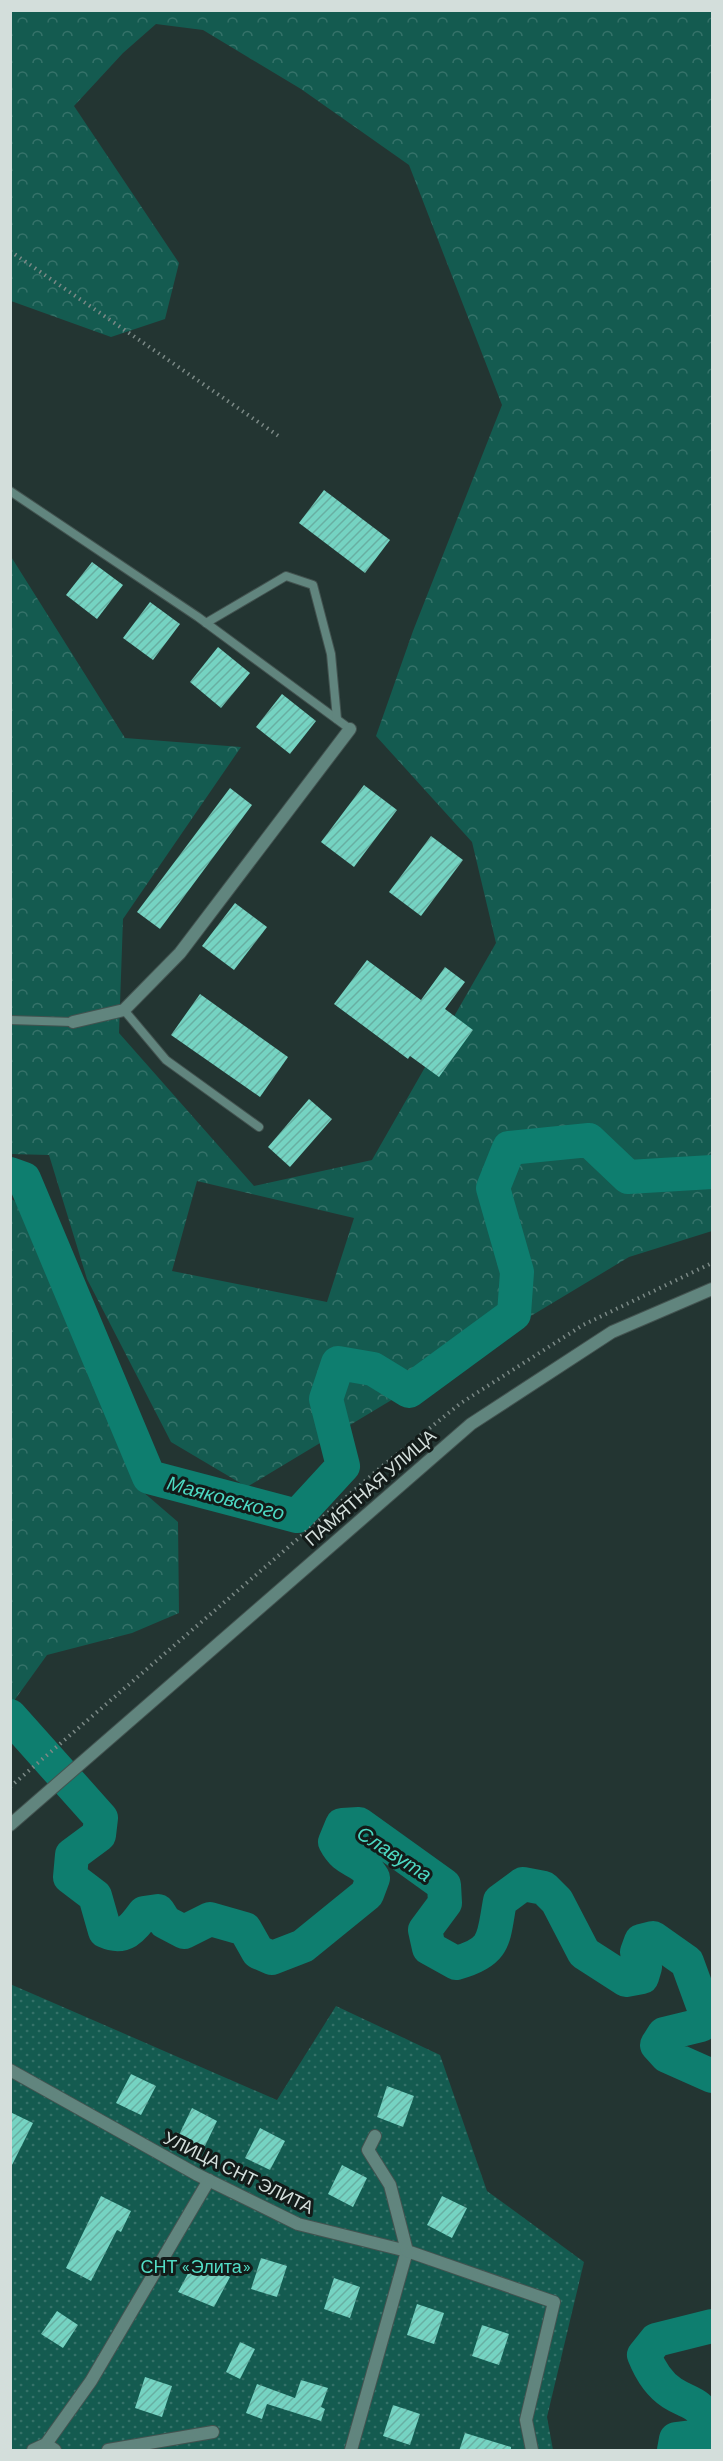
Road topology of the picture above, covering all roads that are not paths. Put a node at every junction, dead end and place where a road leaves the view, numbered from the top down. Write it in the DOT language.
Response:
graph roads {
  1 [pos="10,491"];
  2 [pos="206,623"];
  3 [pos="337,719"];
  4 [pos="350,729"];
  5 [pos="124,1010"];
  6 [pos="10,1020"];
  7 [pos="73,1022"];
  8 [pos="259,1127"];
  9 [pos="712,1289"];
  10 [pos="10,1825"];
  11 [pos="10,2070"];
  12 [pos="375,2136"];
  13 [pos="209,2181"];
  14 [pos="407,2251"];
  15 [pos="213,2432"];
  16 [pos="50,2447"];
  17 [pos="33,2451"];
  18 [pos="108,2451"];
  19 [pos="351,2451"];
  20 [pos="532,2451"];
  1 -- 2 [label="lane"];
  2 -- 3 [label="lane"];
  2 -- 3 [label="lane"];
  3 -- 4 [label="lane"];
  4 -- 5 [label="street"];
  5 -- 7 [label="street"];
  5 -- 8 [label="lane"];
  6 -- 7 [label="lane"];
  9 -- 10 [label="street, ПАМЯТНАЯ УЛИЦА"];
  11 -- 13 [label="street, УЛИЦА СНТ ЭЛИТА"];
  12 -- 14 [label="street"];
  13 -- 14 [label="street, УЛИЦА СНТ ЭЛИТА"];
  13 -- 16 [label="street"];
  14 -- 19 [label="street"];
  14 -- 20 [label="street, УЛИЦА СНТ ЭЛИТА"];
  15 -- 18 [label="street"];
  16 -- 17 [label="street"];
}
